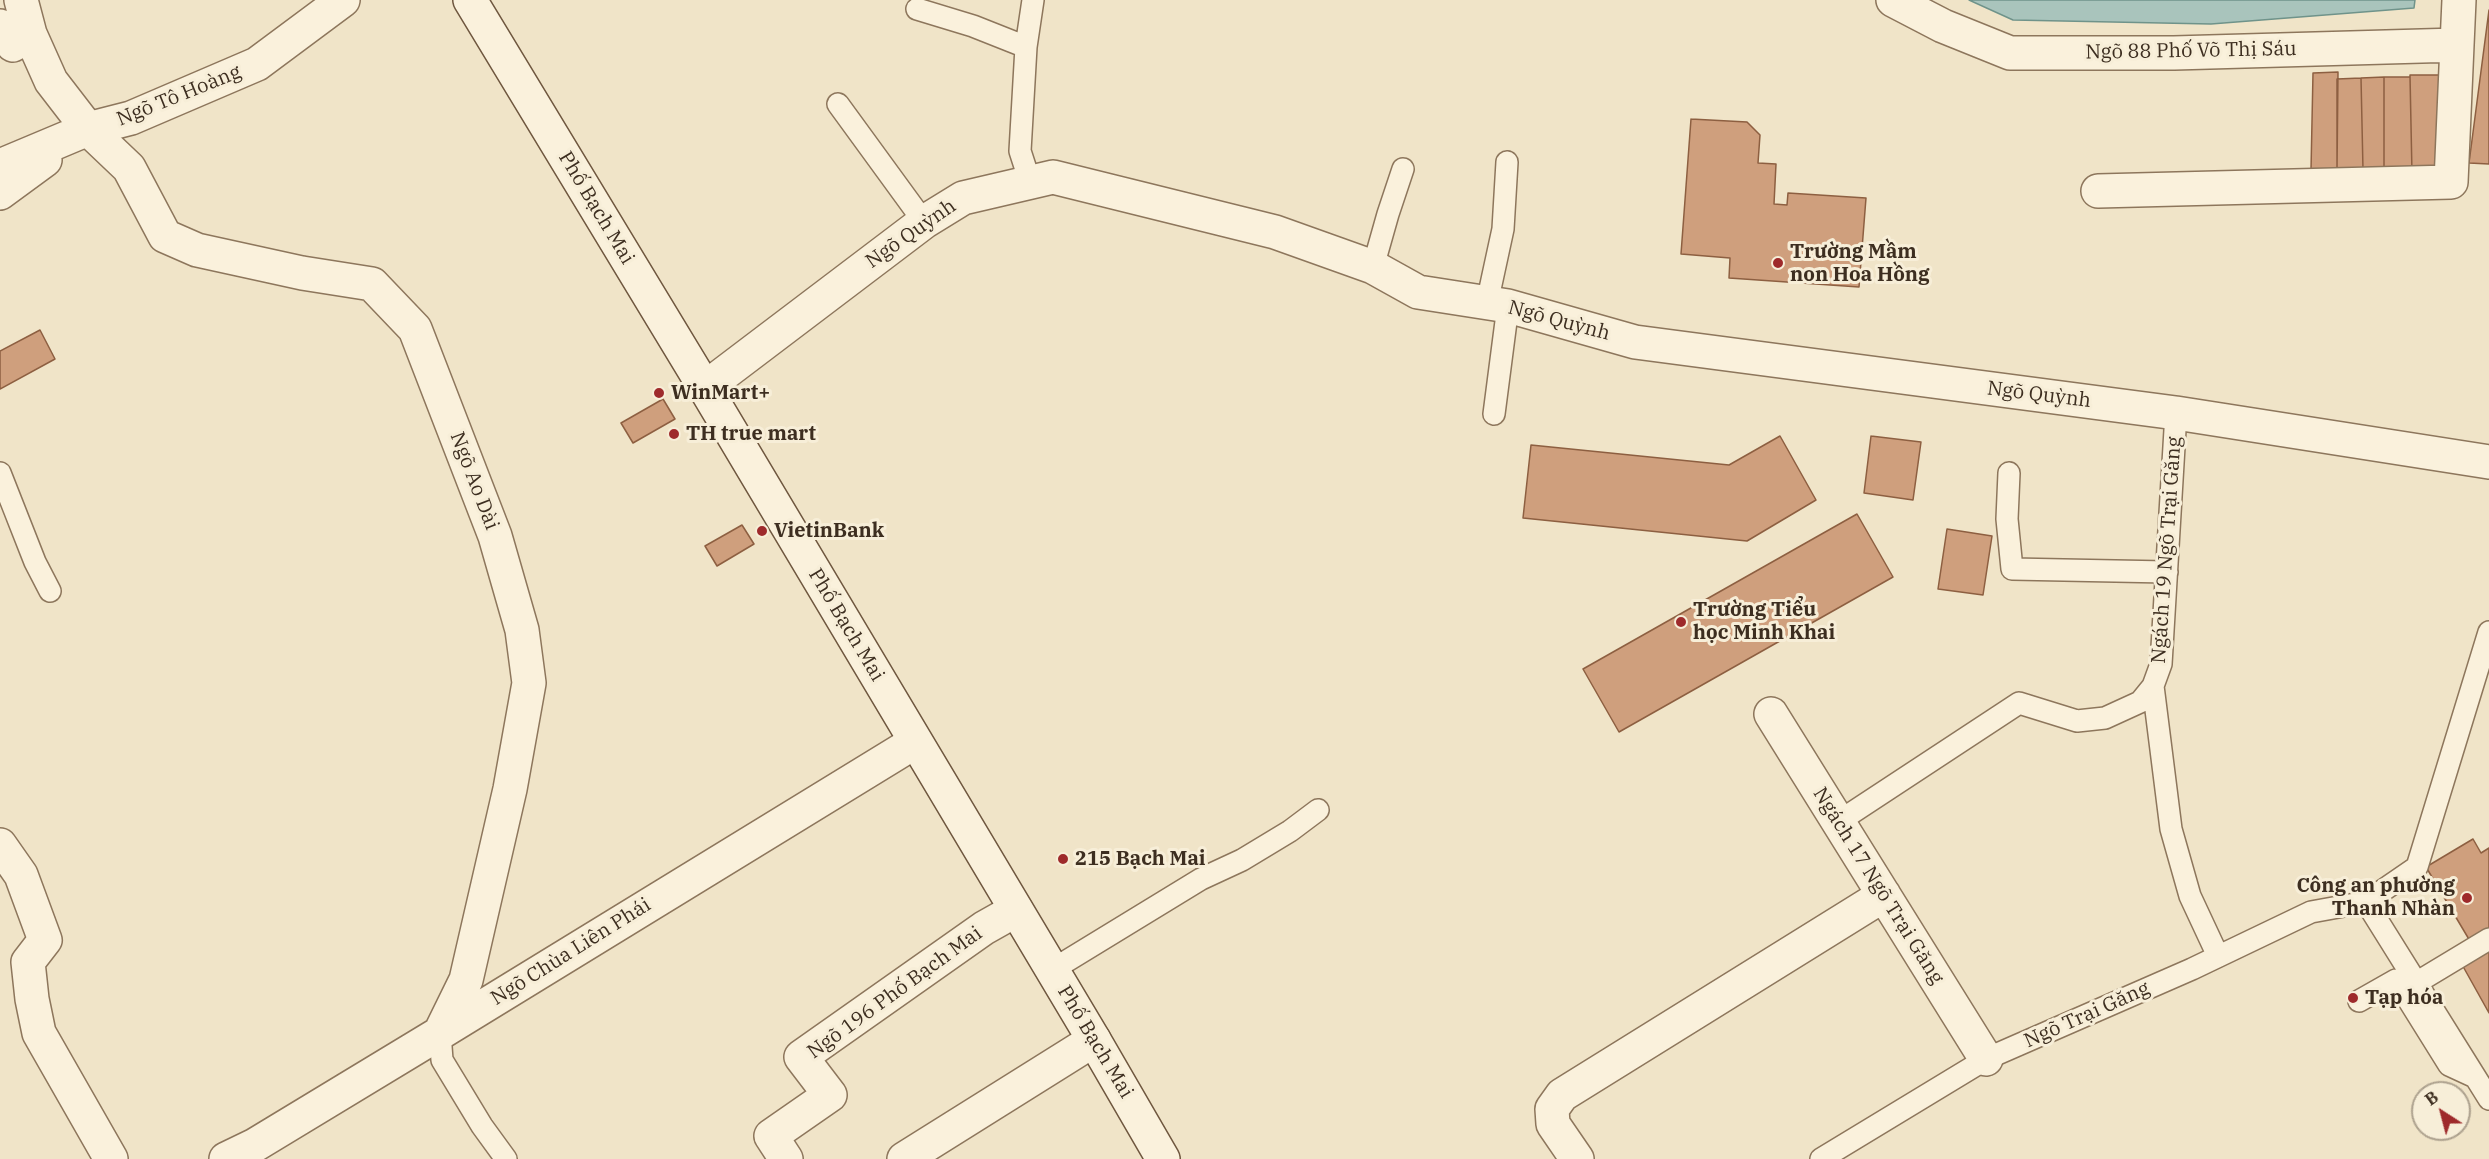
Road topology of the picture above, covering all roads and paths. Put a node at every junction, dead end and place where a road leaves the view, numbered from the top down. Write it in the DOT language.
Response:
graph roads {
  1 [pos="21,0"];
  2 [pos="343,0"];
  3 [pos="470,0"];
  4 [pos="1033,0"];
  5 [pos="1893,0"];
  6 [pos="2458,0"];
  7 [pos="917,9"];
  8 [pos="2457,45"];
  9 [pos="1026,47"];
  10 [pos="838,104"];
  11 [pos="88,129"];
  12 [pos="1507,162"];
  13 [pos="0,166"];
  14 [pos="1403,169"];
  15 [pos="1030,182"];
  16 [pos="2098,191"];
  17 [pos="0,193"];
  18 [pos="924,222"];
  19 [pos="1373,267"];
  20 [pos="1497,305"];
  21 [pos="705,388"];
  22 [pos="2176,413"];
  23 [pos="1494,414"];
  24 [pos="2489,462"];
  25 [pos="0,472"];
  26 [pos="2008,473"];
  27 [pos="2167,572"];
  28 [pos="50,591"];
  29 [pos="2489,632"];
  30 [pos="2153,686"];
  31 [pos="1771,714"];
  32 [pos="915,742"];
  33 [pos="1318,810"];
  34 [pos="1838,822"];
  35 [pos="0,845"];
  36 [pos="1884,895"];
  37 [pos="2366,902"];
  38 [pos="1016,910"];
  39 [pos="2489,939"];
  40 [pos="2218,956"];
  41 [pos="1052,970"];
  42 [pos="2416,983"];
  43 [pos="2360,1001"];
  44 [pos="440,1034"];
  45 [pos="1094,1040"];
  46 [pos="1986,1059"];
  47 [pos="2476,1077"];
  48 [pos="2489,1099"];
  49 [pos="111,1159"];
  50 [pos="226,1159"];
  51 [pos="506,1159"];
  52 [pos="786,1159"];
  53 [pos="903,1159"];
  54 [pos="1163,1159"];
  55 [pos="1577,1159"];
  56 [pos="1821,1159"];
  1 -- 11 [label="street, Ngõ Ao Dài"];
  2 -- 11 [label="street, Ngõ Tô Hoàng"];
  3 -- 21 [label="street, Phố Bạch Mai"];
  4 -- 9 [label="lane"];
  5 -- 8 [label="street, Ngõ 88 Phố Võ Thị Sáu"];
  6 -- 8 [label="street"];
  7 -- 9 [label="lane"];
  8 -- 16 [label="street"];
  9 -- 15 [label="lane"];
  10 -- 18 [label="lane"];
  11 -- 13 [label="street, Ngõ Tô Hoàng"];
  11 -- 17 [label="street"];
  11 -- 44 [label="street, Ngõ Ao Dài"];
  12 -- 20 [label="lane"];
  14 -- 19 [label="lane"];
  15 -- 18 [label="street, Ngõ Quỳnh"];
  15 -- 19 [label="street, Ngõ Quỳnh"];
  18 -- 21 [label="street, Ngõ Quỳnh"];
  19 -- 20 [label="street, Ngõ Quỳnh"];
  20 -- 22 [label="street, Ngõ Quỳnh"];
  20 -- 23 [label="lane"];
  21 -- 32 [label="street, Phố Bạch Mai"];
  22 -- 24 [label="street, Ngõ Quỳnh"];
  22 -- 27 [label="lane, Ngách 19 Ngõ Trại Găng"];
  25 -- 28 [label="lane"];
  26 -- 27 [label="lane"];
  27 -- 30 [label="lane, Ngách 19 Ngõ Trại Găng"];
  29 -- 37 [label="lane, Ngõ Trại Găng"];
  30 -- 34 [label="lane, Ngách 19 Ngõ Trại Găng"];
  30 -- 40 [label="lane, Ngách 19 Ngõ Trại Găng"];
  31 -- 34 [label="street, Ngách 17 Ngõ Trại Găng"];
  32 -- 38 [label="street, Phố Bạch Mai"];
  32 -- 44 [label="street, Ngõ Chùa Liên Phái"];
  33 -- 41 [label="lane"];
  34 -- 36 [label="street, Ngách 17 Ngõ Trại Găng"];
  35 -- 49 [label="street"];
  36 -- 46 [label="street, Ngách 17 Ngõ Trại Găng"];
  36 -- 55 [label="street"];
  37 -- 40 [label="lane, Ngõ Trại Găng"];
  37 -- 42 [label="lane"];
  38 -- 41 [label="street, Phố Bạch Mai"];
  38 -- 52 [label="street, Ngõ 196 Phố Bạch Mai"];
  39 -- 42 [label="lane"];
  40 -- 46 [label="lane, Ngõ Trại Găng"];
  41 -- 45 [label="street, Phố Bạch Mai"];
  42 -- 47 [label="lane"];
  43 -- 47 [label="lane"];
  44 -- 50 [label="street, Ngõ Chùa Liên Phái"];
  44 -- 51 [label="lane"];
  45 -- 53 [label="street"];
  45 -- 54 [label="street, Phố Bạch Mai"];
  46 -- 56 [label="lane, Ngõ Trại Găng"];
  47 -- 48 [label="lane"];
}
